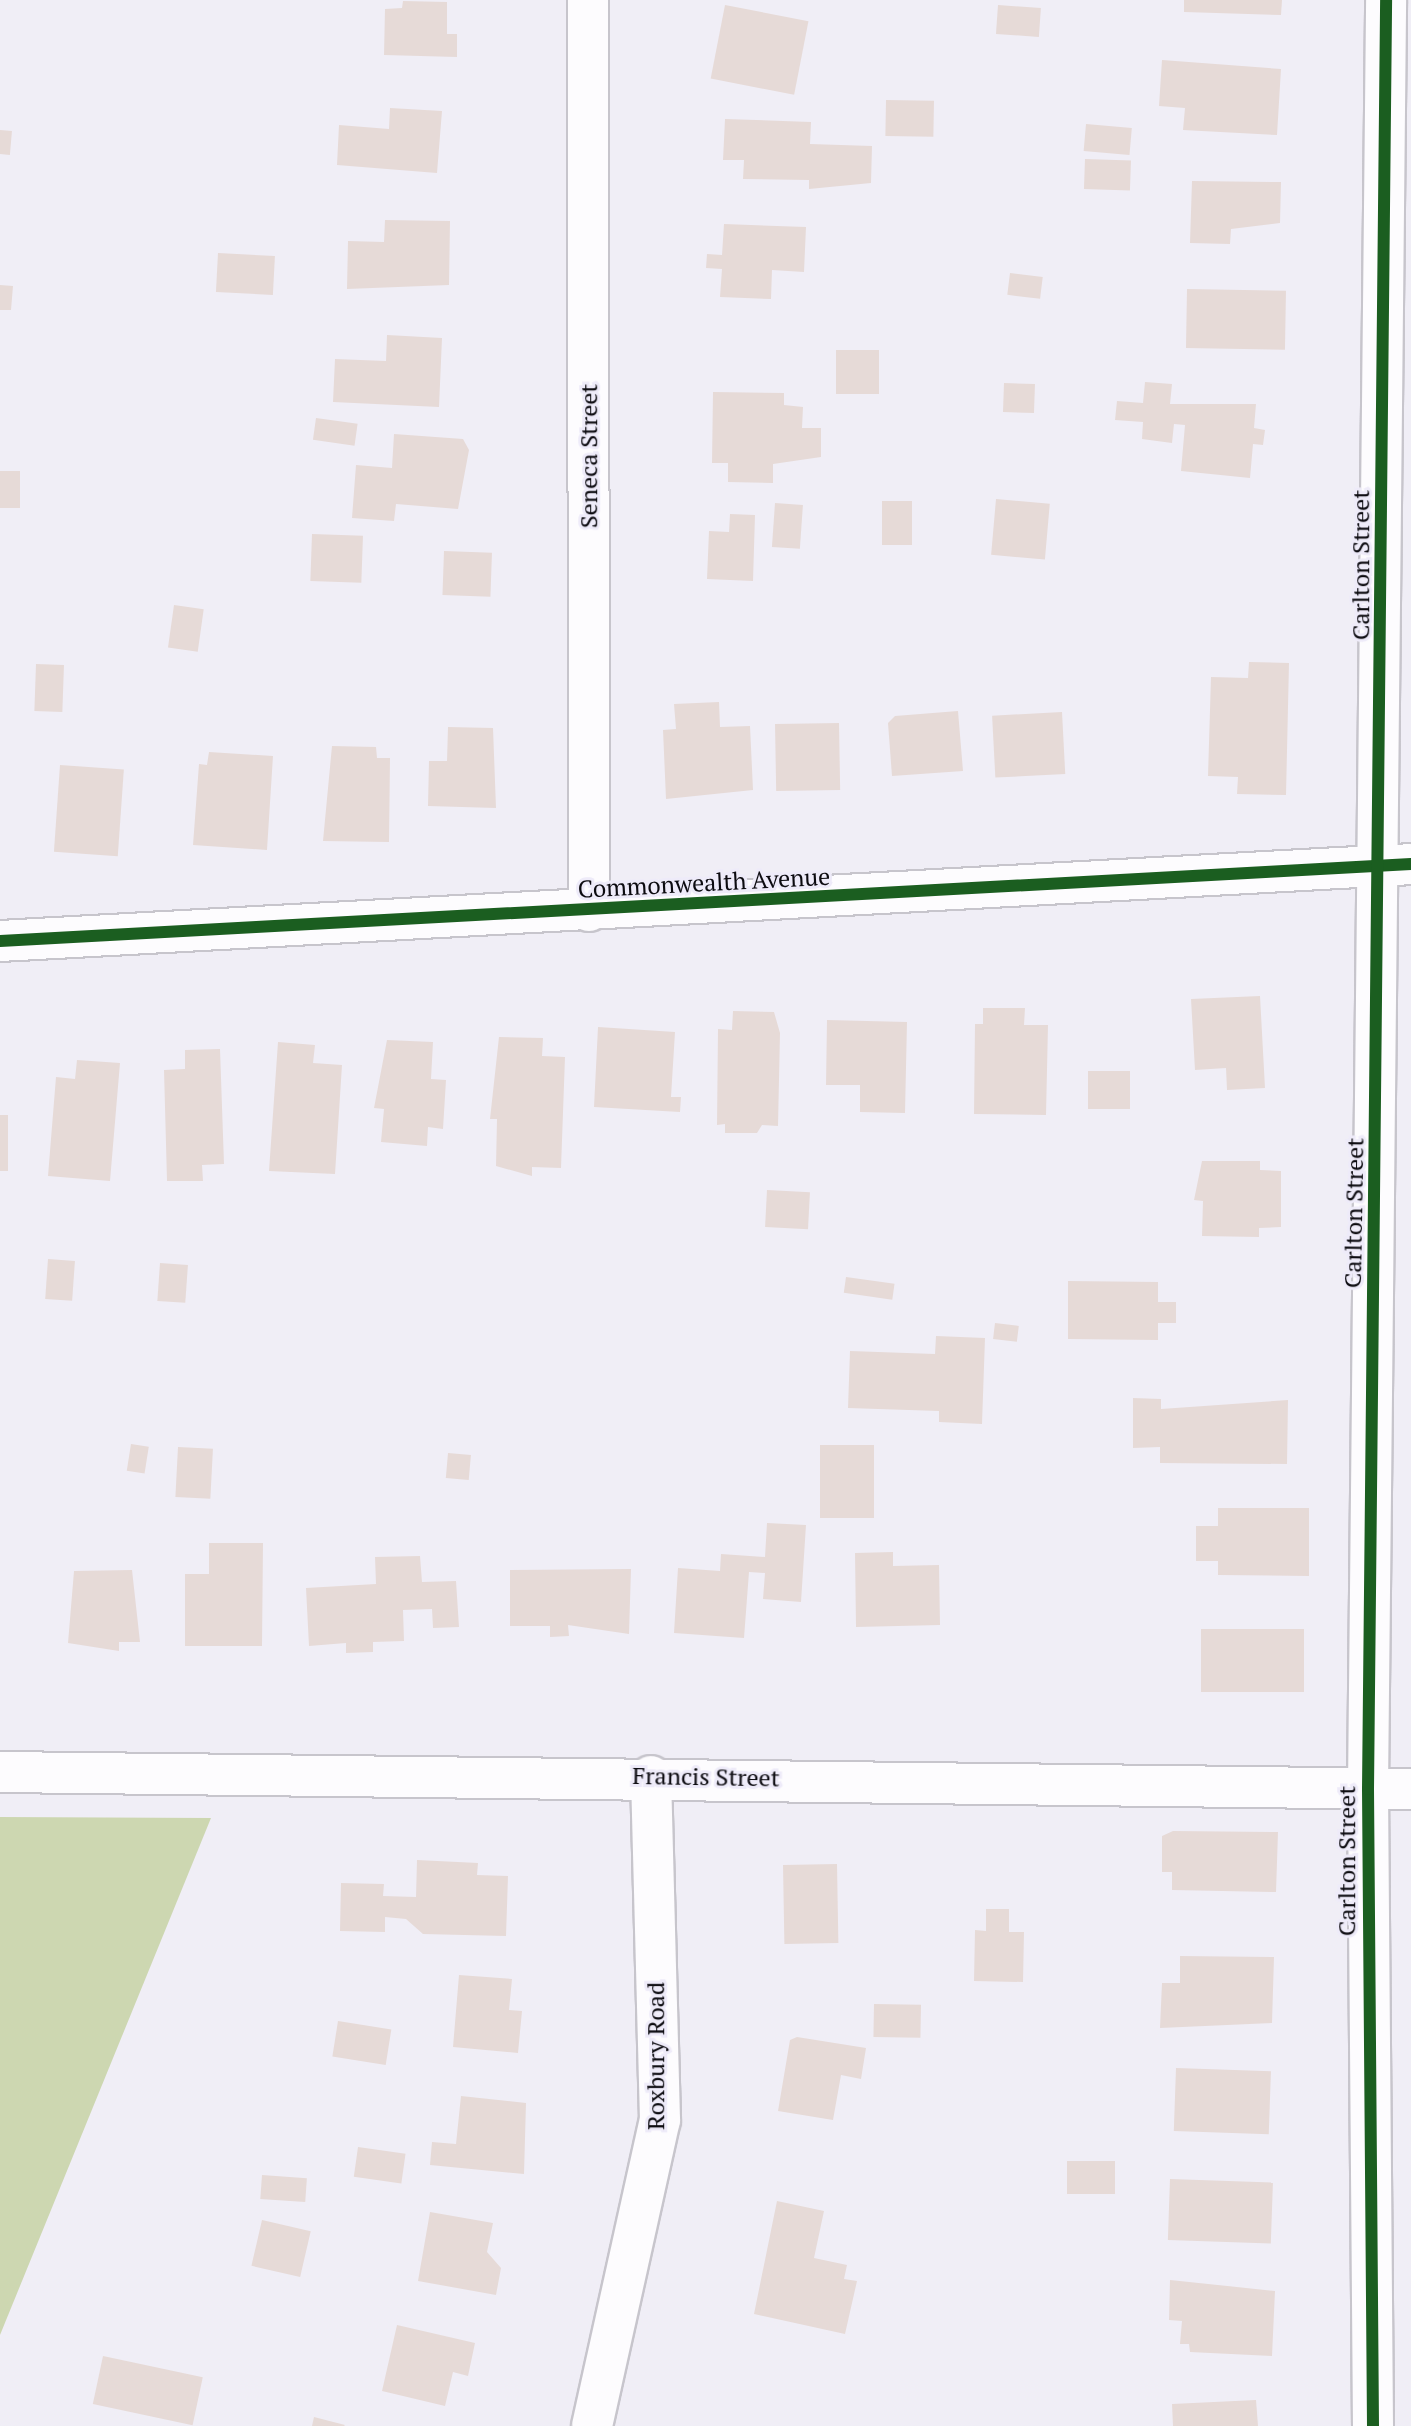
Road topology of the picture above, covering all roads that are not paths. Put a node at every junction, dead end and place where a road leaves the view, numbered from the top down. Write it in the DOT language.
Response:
graph roads {
  1 [pos="588,0"];
  2 [pos="1386,0"];
  3 [pos="1396,865"];
  4 [pos="589,911"];
  5 [pos="0,941"];
  6 [pos="0,1772"];
  7 [pos="651,1776"];
  8 [pos="1368,1789"];
  9 [pos="1411,1789"];
  10 [pos="592,2426"];
  11 [pos="1373,2426"];
  1 -- 4 [label="street, Seneca Street"];
  2 -- 3 [label="street, Carlton Street"];
  3 -- 4 [label="street, Commonwealth Avenue"];
  3 -- 8 [label="street, Carlton Street"];
  4 -- 5 [label="street, Commonwealth Avenue"];
  6 -- 7 [label="street, Francis Street"];
  7 -- 8 [label="street, Francis Street"];
  7 -- 10 [label="street, Roxbury Road"];
  8 -- 9 [label="street, Francis Street"];
  8 -- 11 [label="street, Carlton Street"];
}
